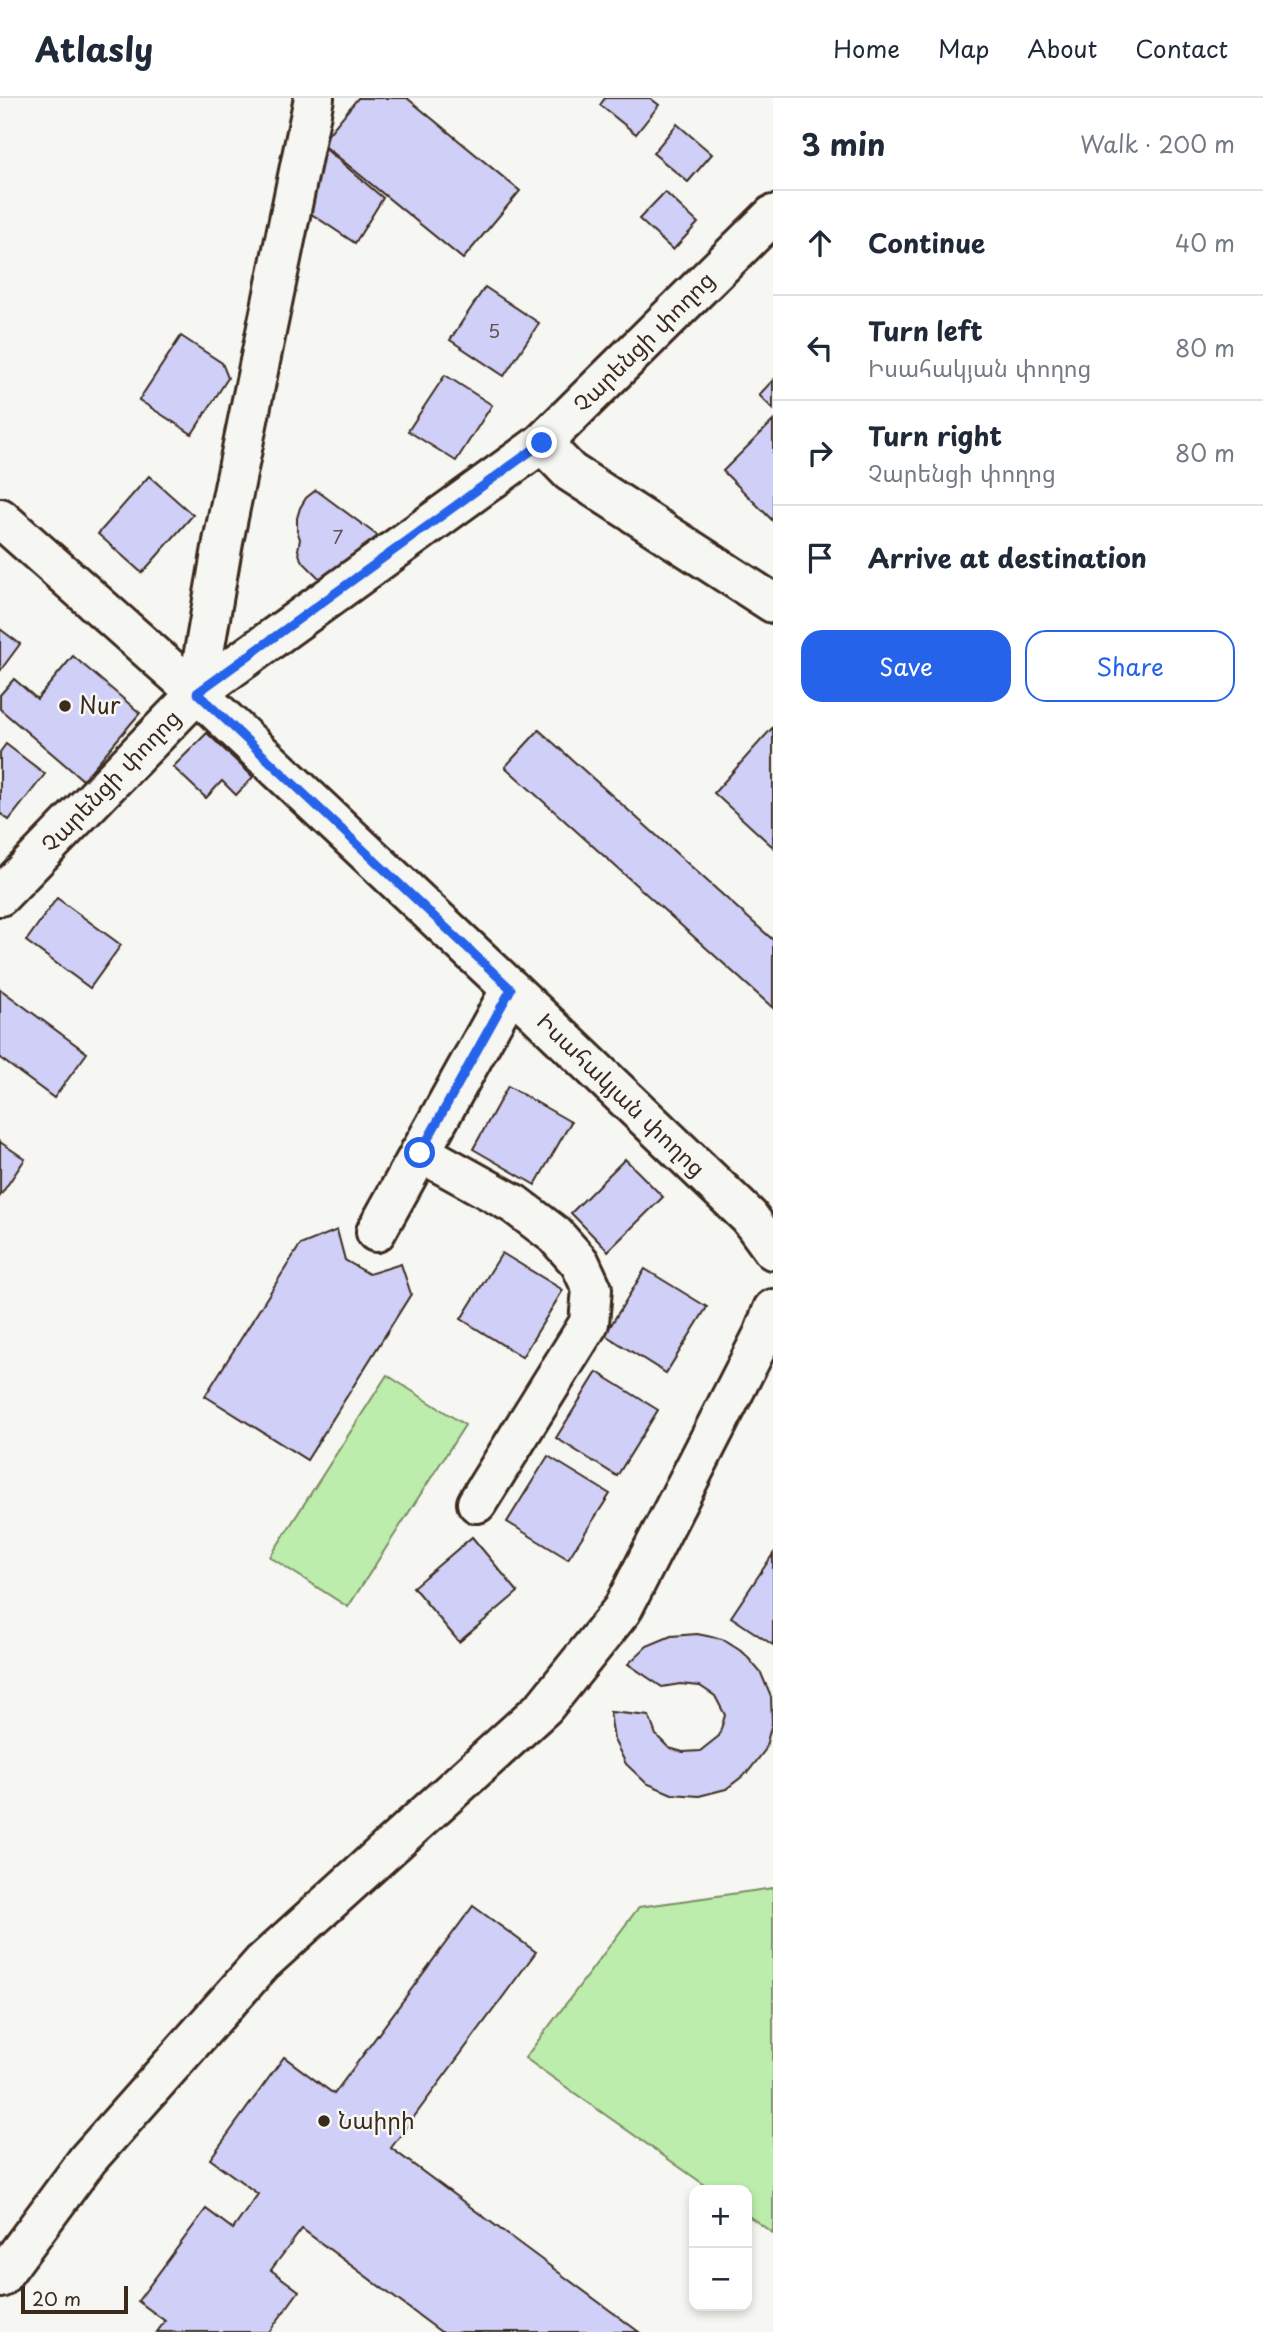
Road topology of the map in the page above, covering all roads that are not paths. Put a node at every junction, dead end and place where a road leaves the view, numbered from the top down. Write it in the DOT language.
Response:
graph roads {
  1 [pos="314,98"];
  2 [pos="773,215"];
  3 [pos="542,443"];
  4 [pos="0,518"];
  5 [pos="773,603"];
  6 [pos="197,693"];
  7 [pos="0,896"];
  8 [pos="511,989"];
  9 [pos="420,1153"];
  10 [pos="376,1232"];
  11 [pos="773,1250"];
  12 [pos="773,1309"];
  13 [pos="477,1503"];
  14 [pos="0,2278"];
  1 -- 6 [label="street"];
  2 -- 3 [label="street, Չարենցի փողոց"];
  3 -- 5 [label="street"];
  3 -- 6 [label="street, Չարենցի փողոց"];
  4 -- 6 [label="street, Իսահակյան փողոց"];
  6 -- 7 [label="street, Չարենցի փողոց"];
  6 -- 8 [label="street, Իսահակյան փողոց"];
  8 -- 9 [label="street"];
  8 -- 11 [label="street, Իսահակյան փողոց"];
  9 -- 10 [label="street"];
  9 -- 13 [label="street"];
  12 -- 14 [label="street"];
}
